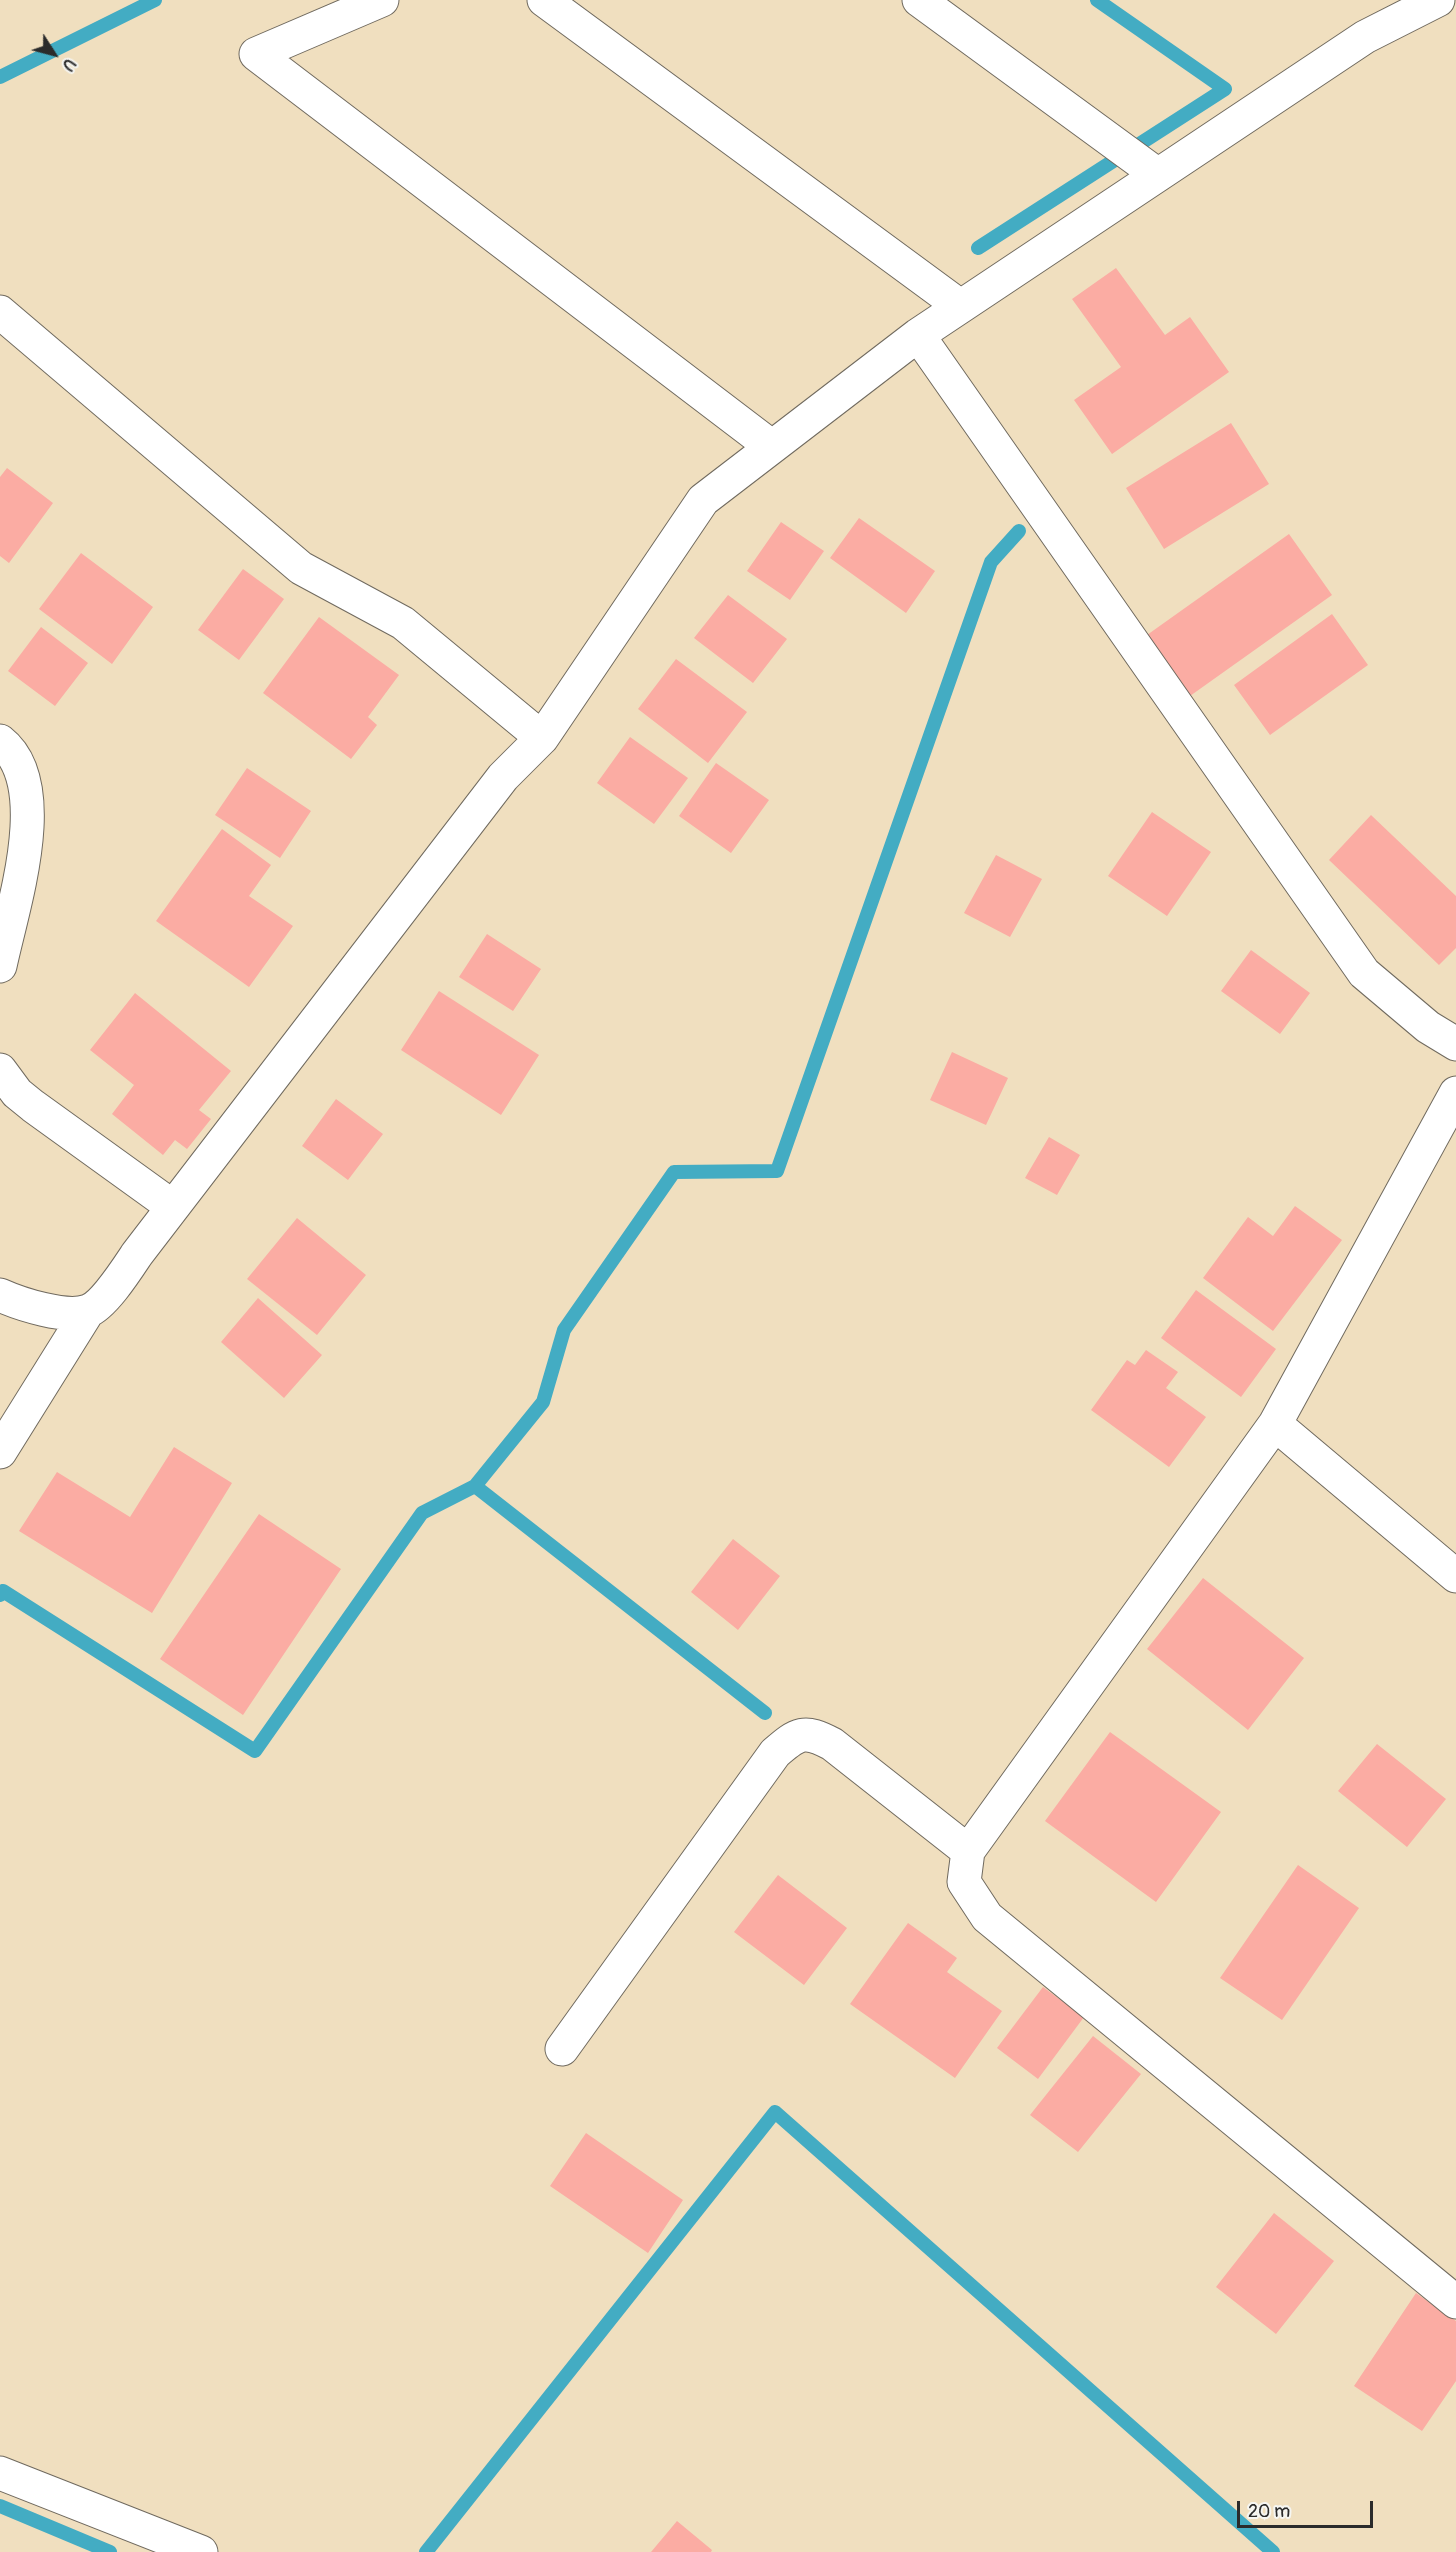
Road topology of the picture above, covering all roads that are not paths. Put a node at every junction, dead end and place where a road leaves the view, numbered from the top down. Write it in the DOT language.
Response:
graph roads {
  1 [pos="382,0"];
  2 [pos="544,0"];
  3 [pos="919,0"];
  4 [pos="1438,0"];
  5 [pos="1158,175"];
  6 [pos="960,306"];
  7 [pos="0,312"];
  8 [pos="918,335"];
  9 [pos="772,447"];
  10 [pos="542,738"];
  11 [pos="0,741"];
  12 [pos="0,966"];
  13 [pos="1456,1044"];
  14 [pos="0,1070"];
  15 [pos="1456,1093"];
  16 [pos="173,1206"];
  17 [pos="0,1295"];
  18 [pos="88,1311"];
  19 [pos="1275,1424"];
  20 [pos="0,1452"];
  21 [pos="1456,1576"];
  22 [pos="968,1851"];
  23 [pos="562,2049"];
  24 [pos="1456,2302"];
  25 [pos="0,2473"];
  26 [pos="201,2552"];
  1 -- 9 [label="street"];
  2 -- 6 [label="street"];
  3 -- 5 [label="street"];
  4 -- 5 [label="street"];
  5 -- 6 [label="street"];
  6 -- 8 [label="street"];
  7 -- 10 [label="street"];
  8 -- 9 [label="street"];
  8 -- 13 [label="street"];
  9 -- 10 [label="street"];
  10 -- 16 [label="street"];
  11 -- 12 [label="street"];
  14 -- 16 [label="street"];
  15 -- 19 [label="street"];
  16 -- 18 [label="street"];
  17 -- 18 [label="street"];
  18 -- 20 [label="street"];
  19 -- 21 [label="street"];
  19 -- 22 [label="street"];
  22 -- 23 [label="street"];
  22 -- 24 [label="street"];
  25 -- 26 [label="street"];
}
